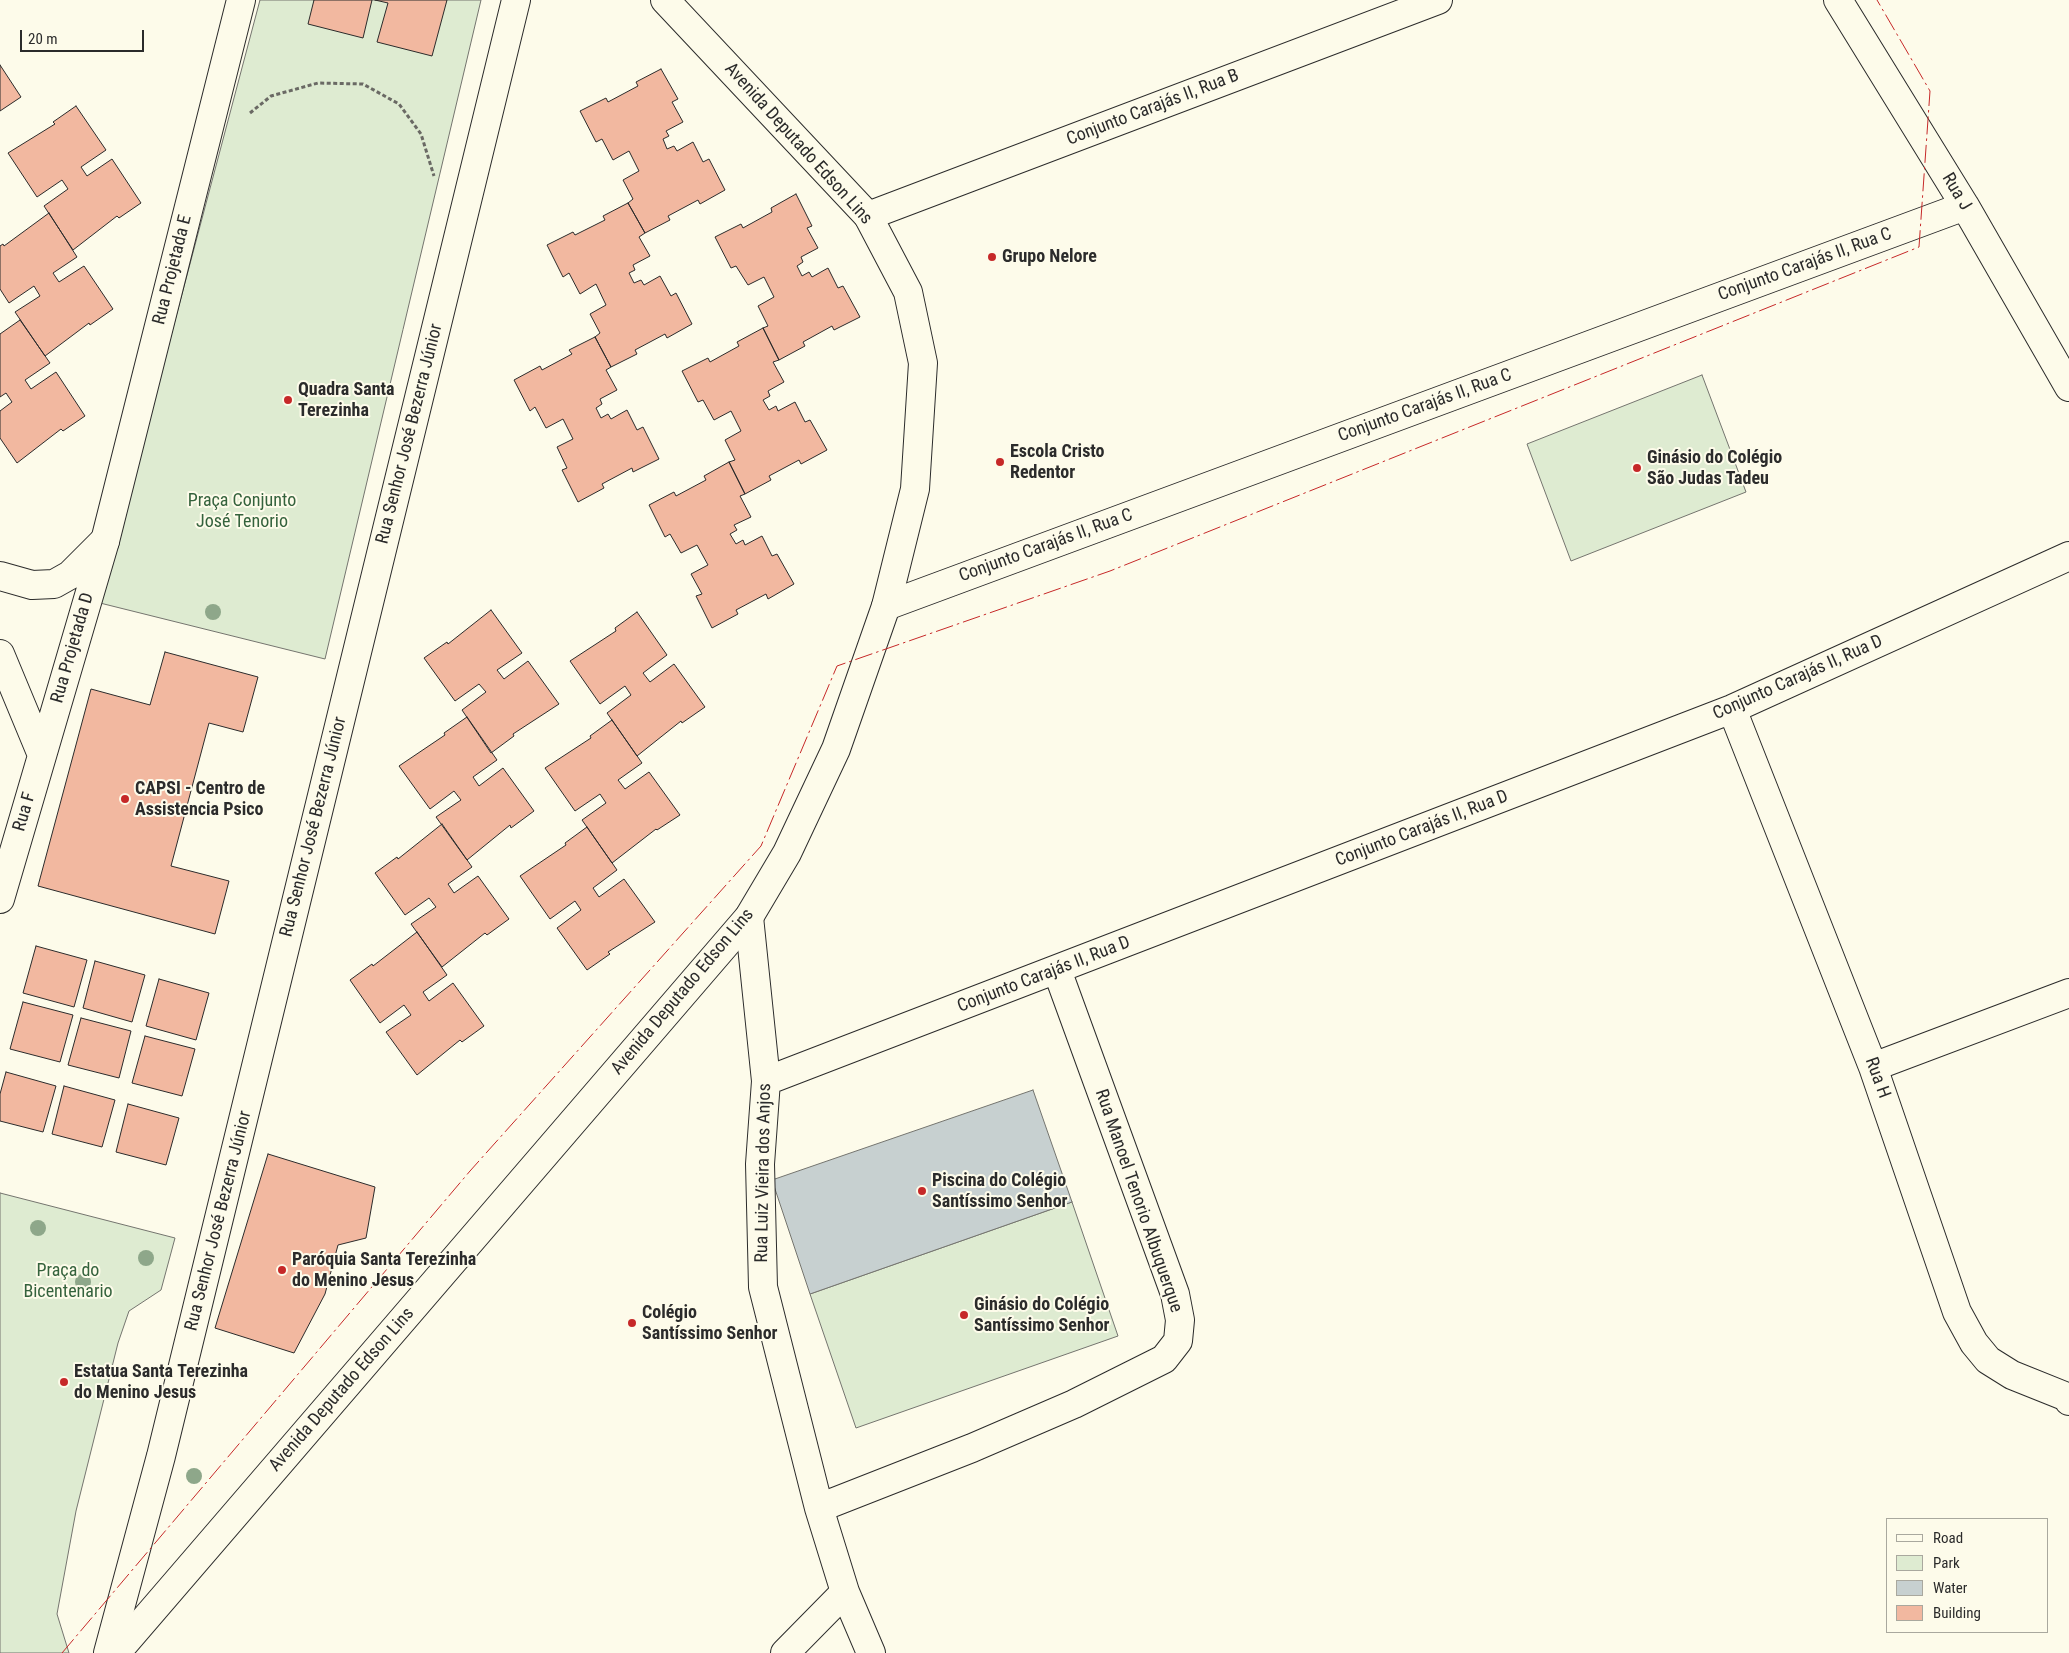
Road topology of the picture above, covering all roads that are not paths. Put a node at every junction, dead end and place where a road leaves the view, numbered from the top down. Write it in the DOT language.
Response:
graph roads {
  1 [pos="241,0"];
  2 [pos="516,0"];
  3 [pos="665,0"];
  4 [pos="1438,0"];
  5 [pos="1838,0"];
  6 [pos="1965,206"];
  7 [pos="868,216"];
  8 [pos="2069,387"];
  9 [pos="104,541"];
  10 [pos="2069,556"];
  11 [pos="0,576"];
  12 [pos="886,606"];
  13 [pos="0,654"];
  14 [pos="1732,709"];
  15 [pos="42,755"];
  16 [pos="0,899"];
  17 [pos="749,917"];
  18 [pos="1056,970"];
  19 [pos="2069,993"];
  20 [pos="1873,1067"];
  21 [pos="766,1081"];
  22 [pos="2068,1398"];
  23 [pos="819,1508"];
  24 [pos="845,1592"];
  25 [pos="108,1653"];
  26 [pos="116,1653"];
  27 [pos="785,1653"];
  28 [pos="871,1653"];
  1 -- 9 [label="street, Rua Projetada E"];
  2 -- 25 [label="street, Rua Senhor José Bezerra Júnior"];
  3 -- 7 [label="street, Avenida Deputado Edson Lins"];
  4 -- 7 [label="street, Conjunto Carajás II, Rua B"];
  5 -- 6 [label="street, Rua J"];
  6 -- 8 [label="street, Rua J"];
  6 -- 12 [label="street, Conjunto Carajás II, Rua C"];
  7 -- 12 [label="street, Avenida Deputado Edson Lins"];
  9 -- 11 [label="street"];
  9 -- 15 [label="street, Rua Projetada D"];
  10 -- 14 [label="street, Conjunto Carajás II, Rua D"];
  12 -- 17 [label="street, Avenida Deputado Edson Lins"];
  13 -- 15 [label="street"];
  14 -- 18 [label="street, Conjunto Carajás II, Rua D"];
  14 -- 20 [label="street, Rua H"];
  15 -- 16 [label="street, Rua F"];
  17 -- 21 [label="street, Rua Luiz Vieira dos Anjos"];
  17 -- 26 [label="street, Avenida Deputado Edson Lins"];
  18 -- 21 [label="street, Conjunto Carajás II, Rua D"];
  18 -- 23 [label="street, Rua Manoel Tenorio Albuquerque"];
  19 -- 20 [label="street"];
  20 -- 22 [label="street, Rua H"];
  21 -- 23 [label="street, Rua Luiz Vieira dos Anjos"];
  23 -- 24 [label="street, Rua Luiz Vieira dos Anjos"];
  24 -- 27 [label="street"];
  24 -- 28 [label="street, Rua Luiz Vieira dos Anjos"];
}
